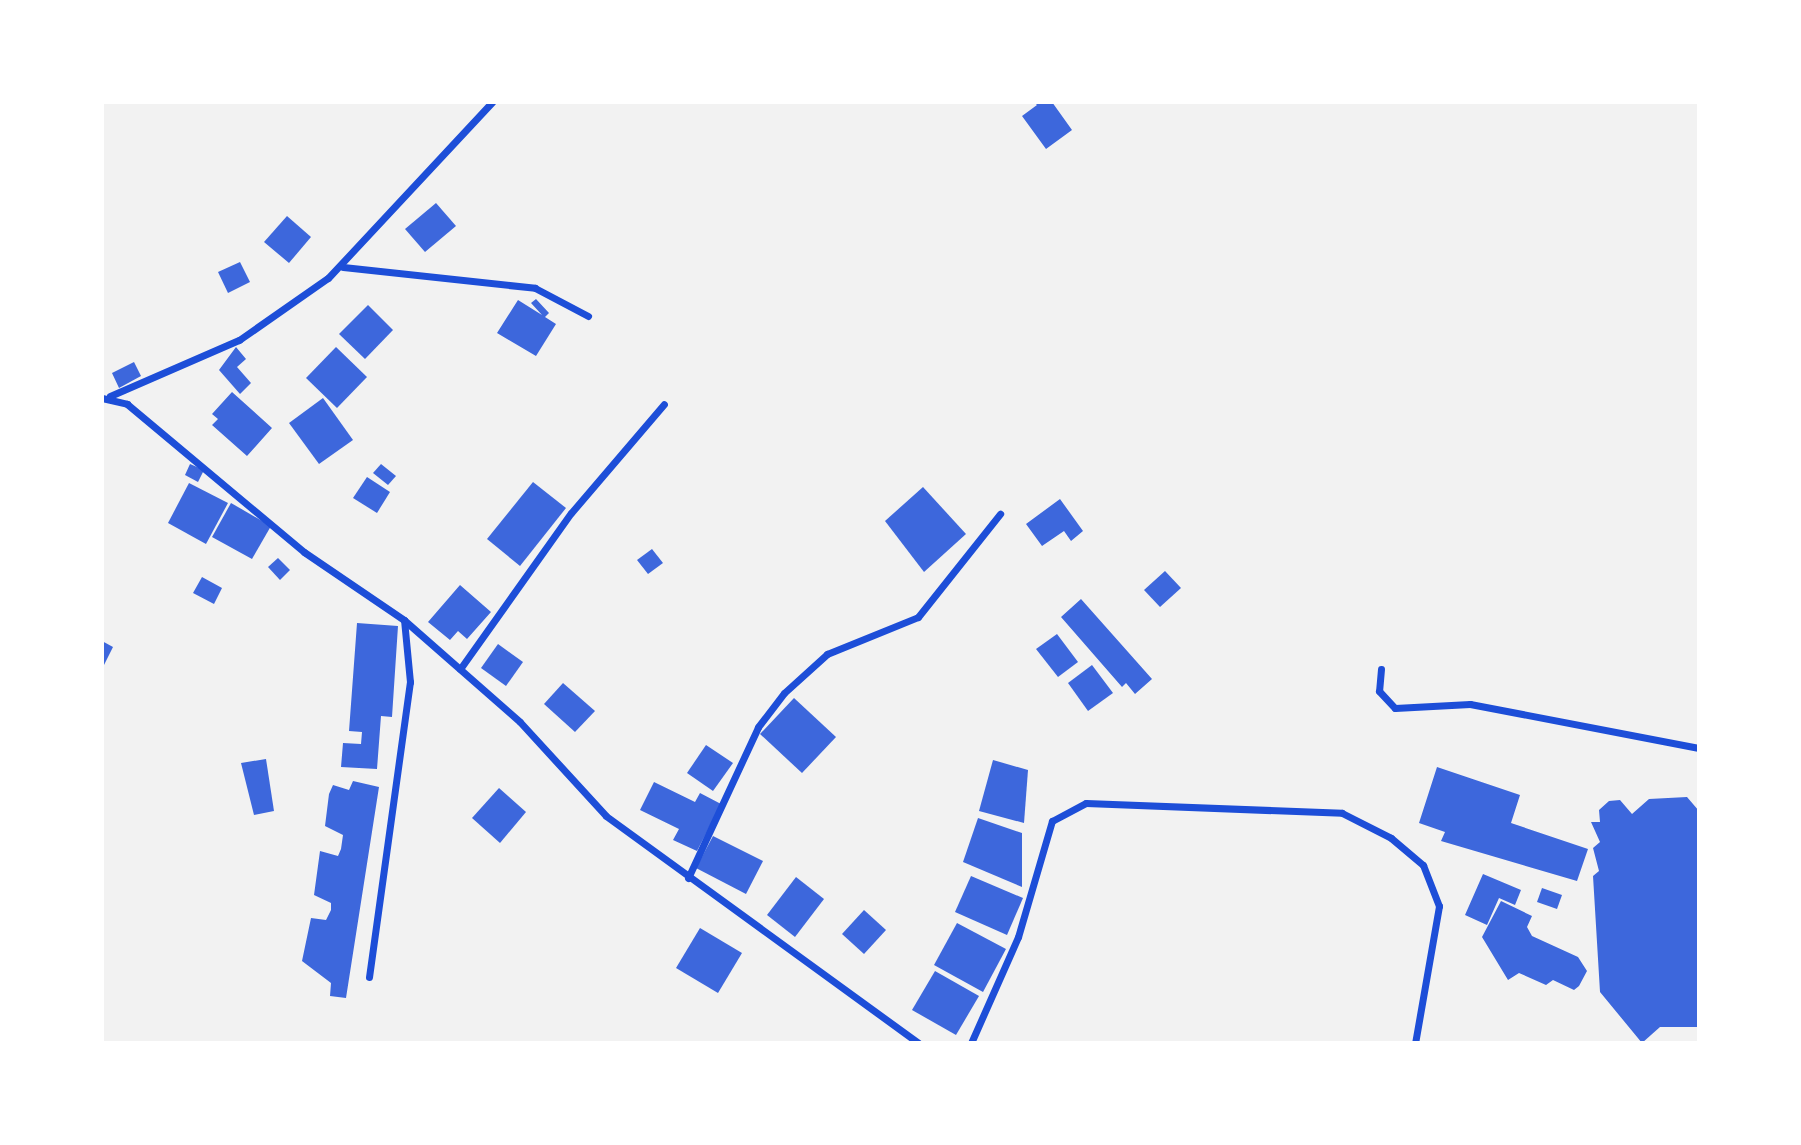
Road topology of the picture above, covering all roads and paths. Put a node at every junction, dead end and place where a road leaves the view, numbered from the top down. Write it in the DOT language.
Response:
graph roads {
  1 [pos="492,102"];
  2 [pos="343,267"];
  3 [pos="588,316"];
  4 [pos="105,397"];
  5 [pos="664,404"];
  6 [pos="1000,514"];
  7 [pos="404,620"];
  8 [pos="460,669"];
  9 [pos="1381,669"];
  10 [pos="1699,748"];
  11 [pos="688,878"];
  12 [pos="369,977"];
  13 [pos="918,1043"];
  14 [pos="971,1043"];
  15 [pos="1415,1043"];
  1 -- 2 [label="street"];
  2 -- 3 [label="street"];
  2 -- 4 [label="street"];
  4 -- 7 [label="street"];
  5 -- 8 [label="street"];
  6 -- 11 [label="street"];
  7 -- 8 [label="street"];
  7 -- 12 [label="street"];
  8 -- 11 [label="street"];
  9 -- 10 [label="street"];
  11 -- 13 [label="street"];
  14 -- 15 [label="street"];
}
